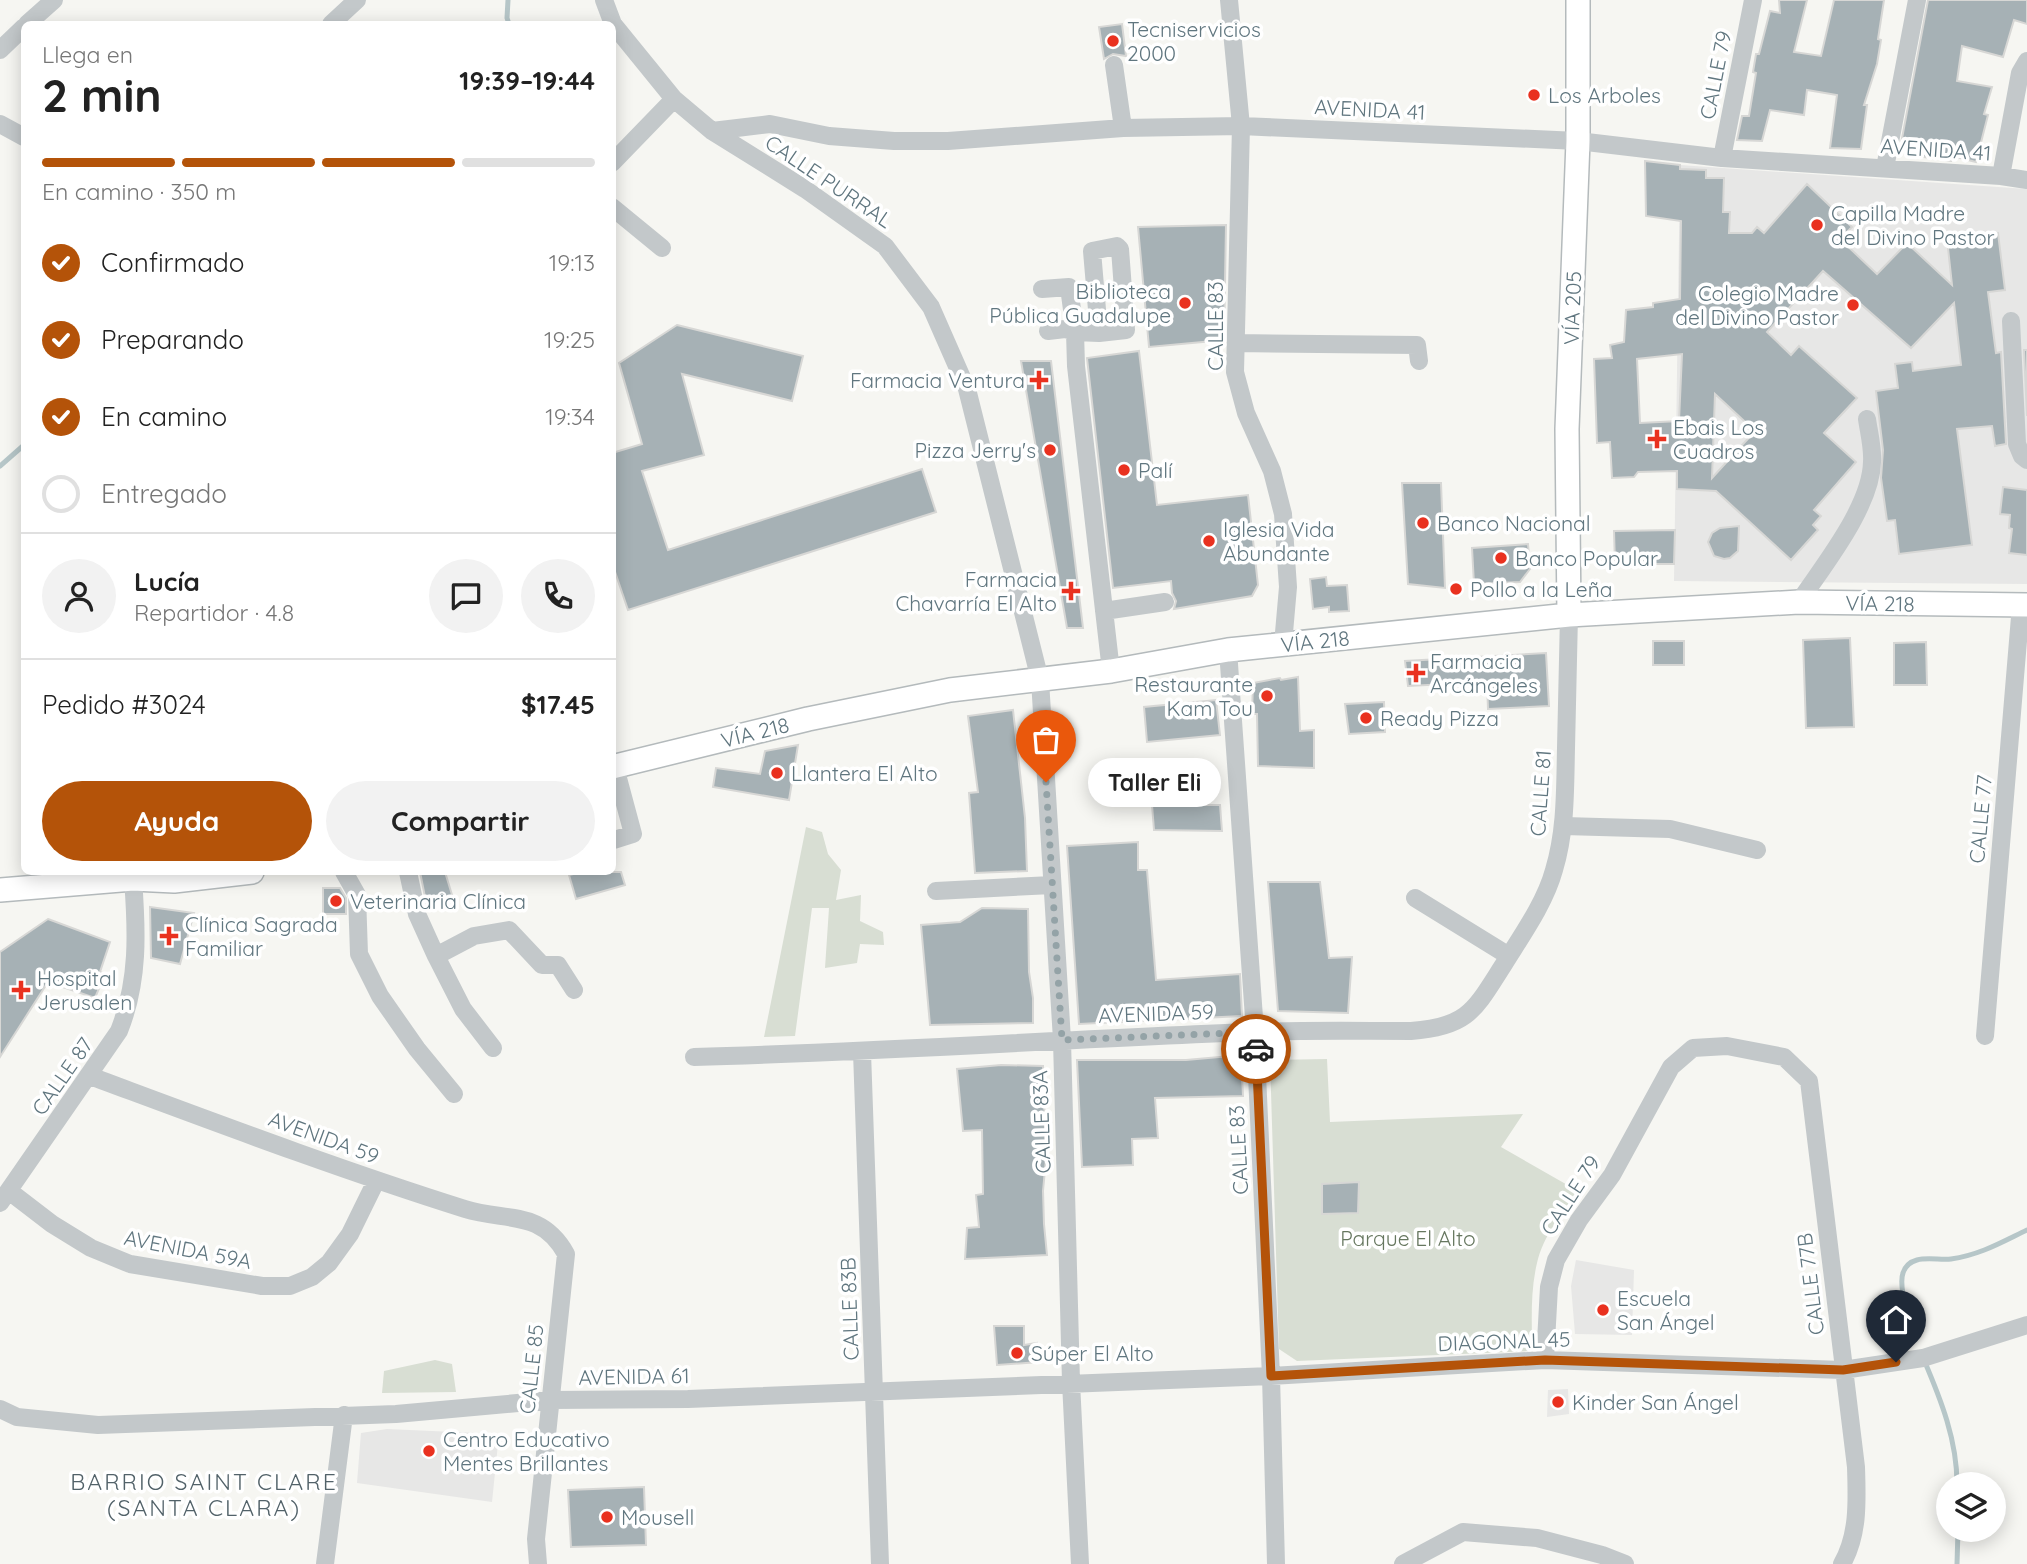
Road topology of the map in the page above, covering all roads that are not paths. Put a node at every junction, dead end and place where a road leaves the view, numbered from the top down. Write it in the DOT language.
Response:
graph roads {
  1 [pos="54,0"];
  2 [pos="357,0"];
  3 [pos="604,0"];
  4 [pos="1229,0"];
  5 [pos="1578,0"];
  6 [pos="1753,0"];
  7 [pos="1917,0"];
  8 [pos="31,21"];
  9 [pos="334,21"];
  10 [pos="612,21"];
  11 [pos="616,28"];
  12 [pos="21,31"];
  13 [pos="0,50"];
  14 [pos="2027,61"];
  15 [pos="1114,65"];
  16 [pos="674,99"];
  17 [pos="0,124"];
  18 [pos="1241,126"];
  19 [pos="1123,128"];
  20 [pos="712,131"];
  21 [pos="21,135"];
  22 [pos="1578,141"];
  23 [pos="1722,158"];
  24 [pos="616,159"];
  25 [pos="1885,168"];
  26 [pos="2001,176"];
  27 [pos="2027,180"];
  28 [pos="616,210"];
  29 [pos="662,248"];
  30 [pos="1042,289"];
  31 [pos="2011,321"];
  32 [pos="1048,331"];
  33 [pos="1075,332"];
  34 [pos="1099,333"];
  35 [pos="1236,342"];
  36 [pos="1419,361"];
  37 [pos="1867,419"];
  38 [pos="2027,460"];
  39 [pos="1165,602"];
  40 [pos="1798,602"];
  41 [pos="2024,605"];
  42 [pos="1104,611"];
  43 [pos="1569,615"];
  44 [pos="1283,644"];
  45 [pos="1228,650"];
  46 [pos="1111,671"];
  47 [pos="1040,680"];
  48 [pos="616,767"];
  49 [pos="616,774"];
  50 [pos="1564,827"];
  51 [pos="616,839"];
  52 [pos="1757,850"];
  53 [pos="226,875"];
  54 [pos="347,875"];
  55 [pos="409,875"];
  56 [pos="133,879"];
  57 [pos="1052,885"];
  58 [pos="0,890"];
  59 [pos="936,891"];
  60 [pos="1415,898"];
  61 [pos="436,956"];
  62 [pos="1508,956"];
  63 [pos="574,990"];
  64 [pos="1451,1024"];
  65 [pos="1255,1032"];
  66 [pos="1985,1036"];
  67 [pos="1062,1040"];
  68 [pos="493,1048"];
  69 [pos="862,1052"];
  70 [pos="694,1057"];
  71 [pos="1671,1067"];
  72 [pos="90,1076"];
  73 [pos="454,1094"];
  74 [pos="376,1181"];
  75 [pos="4,1197"];
  76 [pos="545,1228"];
  77 [pos="2027,1325"];
  78 [pos="1545,1360"];
  79 [pos="1843,1370"];
  80 [pos="1271,1376"];
  81 [pos="1071,1382"];
  82 [pos="875,1390"];
  83 [pos="551,1400"];
  84 [pos="0,1409"];
  85 [pos="344,1415"];
  86 [pos="325,1564"];
  87 [pos="538,1564"];
  88 [pos="880,1564"];
  89 [pos="1080,1564"];
  90 [pos="1276,1564"];
  91 [pos="1403,1564"];
  92 [pos="1625,1564"];
  93 [pos="1842,1564"];
  1 -- 8 [label="street"];
  2 -- 9 [label="street"];
  3 -- 10 [label="street, CALLE PURRAL"];
  4 -- 18 [label="street, CALLE 83"];
  5 -- 22 [label="main road, VÍA 205"];
  6 -- 23 [label="street, CALLE 79"];
  7 -- 25 [label="street"];
  11 -- 16 [label="street, CALLE PURRAL"];
  12 -- 13 [label="street"];
  14 -- 26 [label="street"];
  15 -- 19 [label="street"];
  16 -- 20 [label="street, CALLE PURRAL"];
  16 -- 24 [label="street"];
  17 -- 21 [label="street"];
  18 -- 19 [label="street, AVENIDA 41"];
  18 -- 22 [label="street, AVENIDA 41"];
  18 -- 35 [label="street, CALLE 83"];
  19 -- 20 [label="street, AVENIDA 41"];
  20 -- 47 [label="street, CALLE PURRAL"];
  22 -- 23 [label="street, AVENIDA 41"];
  22 -- 43 [label="main road, VÍA 205"];
  23 -- 25 [label="street, AVENIDA 41"];
  25 -- 26 [label="street, AVENIDA 41"];
  26 -- 27 [label="street, AVENIDA 41"];
  28 -- 29 [label="street"];
  30 -- 33 [label="street"];
  31 -- 38 [label="street"];
  32 -- 33 [label="street"];
  33 -- 34 [label="street"];
  33 -- 42 [label="street"];
  34 -- 34 [label="street"];
  35 -- 36 [label="street"];
  35 -- 44 [label="street, CALLE 83"];
  37 -- 40 [label="street"];
  39 -- 42 [label="street"];
  40 -- 41 [label="main road, VÍA 218"];
  40 -- 43 [label="main road, VÍA 218"];
  41 -- 66 [label="street, CALLE 77"];
  42 -- 46 [label="street"];
  43 -- 44 [label="main road, VÍA 218"];
  43 -- 50 [label="street, CALLE 81"];
  44 -- 45 [label="main road, VÍA 218"];
  45 -- 46 [label="main road, VÍA 218"];
  45 -- 65 [label="street, CALLE 83"];
  46 -- 47 [label="main road, VÍA 218"];
  47 -- 48 [label="main road, VÍA 218"];
  47 -- 57 [label="street, CALLE 83A"];
  49 -- 51 [label="street"];
  50 -- 52 [label="street"];
  50 -- 62 [label="street, CALLE 81"];
  53 -- 56 [label="main road"];
  54 -- 73 [label="street"];
  55 -- 61 [label="street"];
  56 -- 58 [label="main road"];
  56 -- 72 [label="street, CALLE 87"];
  57 -- 59 [label="street"];
  57 -- 67 [label="street, CALLE 83A"];
  60 -- 62 [label="street"];
  61 -- 63 [label="street"];
  61 -- 68 [label="street"];
  62 -- 64 [label="street, CALLE 81"];
  64 -- 65 [label="street, AVENIDA 59"];
  65 -- 67 [label="street, AVENIDA 59"];
  65 -- 80 [label="street, CALLE 83"];
  67 -- 69 [label="street, AVENIDA 59"];
  67 -- 81 [label="street, CALLE 83A"];
  69 -- 70 [label="street, AVENIDA 59"];
  69 -- 82 [label="street, CALLE 83B"];
  71 -- 78 [label="street, CALLE 79"];
  71 -- 79 [label="street, CALLE 77B"];
  72 -- 74 [label="street, AVENIDA 59"];
  72 -- 75 [label="street, CALLE 87"];
  74 -- 75 [label="street, AVENIDA 59A"];
  74 -- 76 [label="street, AVENIDA 59"];
  76 -- 83 [label="street, CALLE 85"];
  77 -- 79 [label="street, DIAGONAL 45"];
  78 -- 79 [label="street, DIAGONAL 45"];
  78 -- 80 [label="street, DIAGONAL 45"];
  79 -- 93 [label="street, CALLE 77B"];
  80 -- 81 [label="street, AVENIDA 61"];
  80 -- 90 [label="street, CALLE 83"];
  81 -- 82 [label="street, AVENIDA 61"];
  81 -- 89 [label="street, CALLE 83A"];
  82 -- 83 [label="street, AVENIDA 61"];
  82 -- 88 [label="street, CALLE 83B"];
  83 -- 85 [label="street, AVENIDA 61"];
  83 -- 87 [label="street, CALLE 85"];
  84 -- 85 [label="street, AVENIDA 61"];
  85 -- 86 [label="street"];
  91 -- 92 [label="street"];
}
